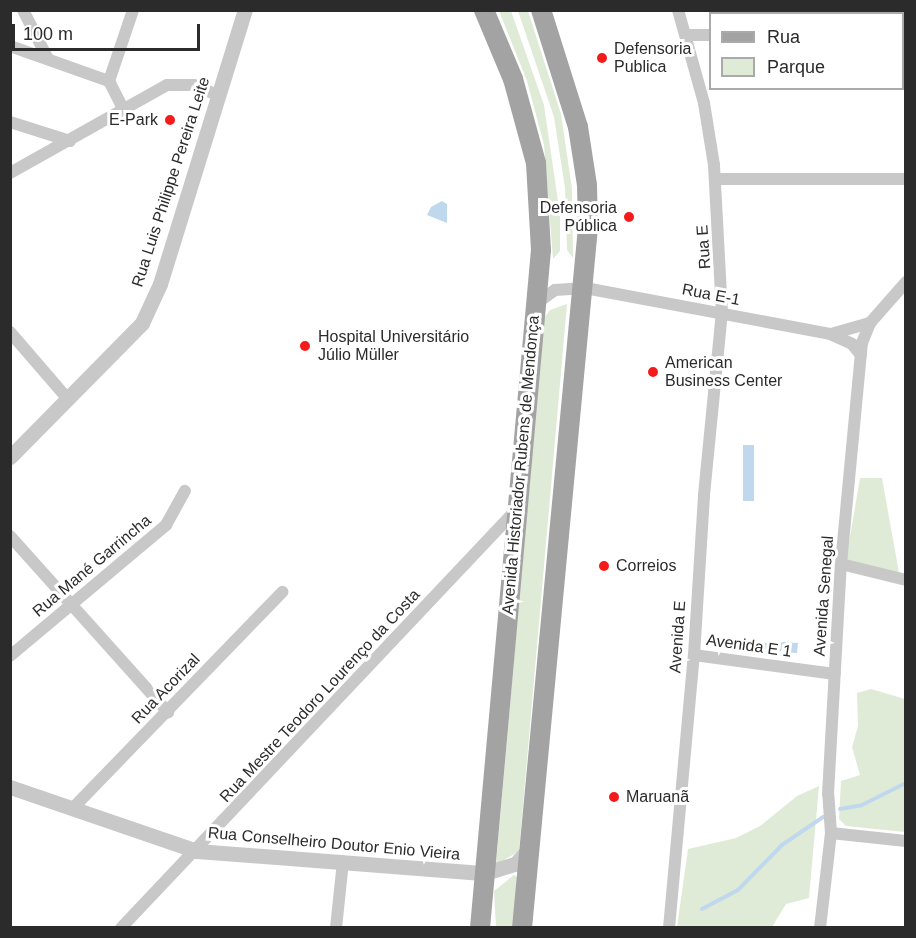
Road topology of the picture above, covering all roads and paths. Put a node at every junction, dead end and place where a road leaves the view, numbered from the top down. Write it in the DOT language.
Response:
graph roads {
  1 [pos="23,10"];
  2 [pos="133,10"];
  3 [pos="245,10"];
  4 [pos="484,10"];
  5 [pos="541,10"];
  6 [pos="678,10"];
  7 [pos="687,35"];
  8 [pos="709,35"];
  9 [pos="10,46"];
  10 [pos="48,59"];
  11 [pos="108,81"];
  12 [pos="218,95"];
  13 [pos="123,109"];
  14 [pos="10,122"];
  15 [pos="70,141"];
  16 [pos="10,173"];
  17 [pos="716,179"];
  18 [pos="906,179"];
  19 [pos="906,282"];
  20 [pos="585,288"];
  21 [pos="537,303"];
  22 [pos="722,313"];
  23 [pos="870,323"];
  24 [pos="10,332"];
  25 [pos="830,334"];
  26 [pos="861,356"];
  27 [pos="67,398"];
  28 [pos="10,457"];
  29 [pos="185,491"];
  30 [pos="516,510"];
  31 [pos="10,536"];
  32 [pos="841,564"];
  33 [pos="906,580"];
  34 [pos="282,592"];
  35 [pos="74,604"];
  36 [pos="694,655"];
  37 [pos="10,656"];
  38 [pos="835,674"];
  39 [pos="168,712"];
  40 [pos="10,788"];
  41 [pos="73,808"];
  42 [pos="831,832"];
  43 [pos="906,841"];
  44 [pos="528,850"];
  45 [pos="197,851"];
  46 [pos="343,861"];
  47 [pos="485,873"];
  48 [pos="121,927"];
  49 [pos="336,927"];
  50 [pos="480,927"];
  51 [pos="522,927"];
  52 [pos="669,927"];
  53 [pos="820,927"];
  1 -- 10 [label="street"];
  2 -- 11 [label="street"];
  3 -- 12 [label="street, Rua Luis Philippe Pereira Leite"];
  4 -- 21 [label="main road, Avenida Historiador Rubens de Mendonça"];
  5 -- 20 [label="main road"];
  6 -- 7 [label="street, Rua E"];
  7 -- 8 [label="street"];
  7 -- 17 [label="street, Rua E"];
  9 -- 10 [label="street"];
  10 -- 11 [label="street"];
  11 -- 13 [label="street"];
  12 -- 13 [label="street"];
  12 -- 27 [label="street, Rua Luis Philippe Pereira Leite"];
  13 -- 15 [label="street"];
  14 -- 15 [label="street"];
  15 -- 16 [label="street"];
  17 -- 18 [label="street"];
  17 -- 22 [label="street, Rua E"];
  19 -- 23 [label="street, Avenida Senegal"];
  20 -- 21 [label="street, Rua E-1"];
  20 -- 22 [label="street, Rua E-1"];
  20 -- 44 [label="main road"];
  21 -- 30 [label="main road, Avenida Historiador Rubens de Mendonça"];
  22 -- 25 [label="street, Rua E-1"];
  22 -- 36 [label="street, Avenida E"];
  23 -- 25 [label="street, Rua E-1"];
  23 -- 26 [label="street, Avenida Senegal"];
  24 -- 27 [label="street"];
  25 -- 26 [label="street, Rua E-1"];
  26 -- 32 [label="street, Avenida Senegal"];
  27 -- 28 [label="street, Rua Luis Philippe Pereira Leite"];
  29 -- 35 [label="street, Rua Mané Garrincha"];
  30 -- 45 [label="street, Rua Mestre Teodoro Lourenço da Costa"];
  30 -- 47 [label="main road, Avenida Historiador Rubens de Mendonça"];
  31 -- 35 [label="street"];
  32 -- 33 [label="street"];
  32 -- 38 [label="street, Avenida Senegal"];
  34 -- 39 [label="street, Rua Acorizal"];
  35 -- 37 [label="street, Rua Mané Garrincha"];
  35 -- 39 [label="street"];
  36 -- 38 [label="street, Avenida E 1"];
  36 -- 52 [label="street, Avenida E"];
  38 -- 42 [label="street, Avenida Senegal"];
  39 -- 41 [label="street, Rua Acorizal"];
  40 -- 41 [label="street, Rua Conselheiro Doutor Enio Vieira"];
  41 -- 45 [label="street, Rua Conselheiro Doutor Enio Vieira"];
  42 -- 43 [label="street"];
  42 -- 53 [label="street, Avenida Senegal"];
  44 -- 47 [label="street"];
  44 -- 51 [label="main road"];
  45 -- 46 [label="street, Rua Conselheiro Doutor Enio Vieira"];
  45 -- 48 [label="street, Rua Mestre Teodoro Lourenço da Costa"];
  46 -- 47 [label="street, Rua Conselheiro Doutor Enio Vieira"];
  46 -- 49 [label="street"];
  47 -- 50 [label="main road, Avenida Historiador Rubens de Mendonça"];
}
